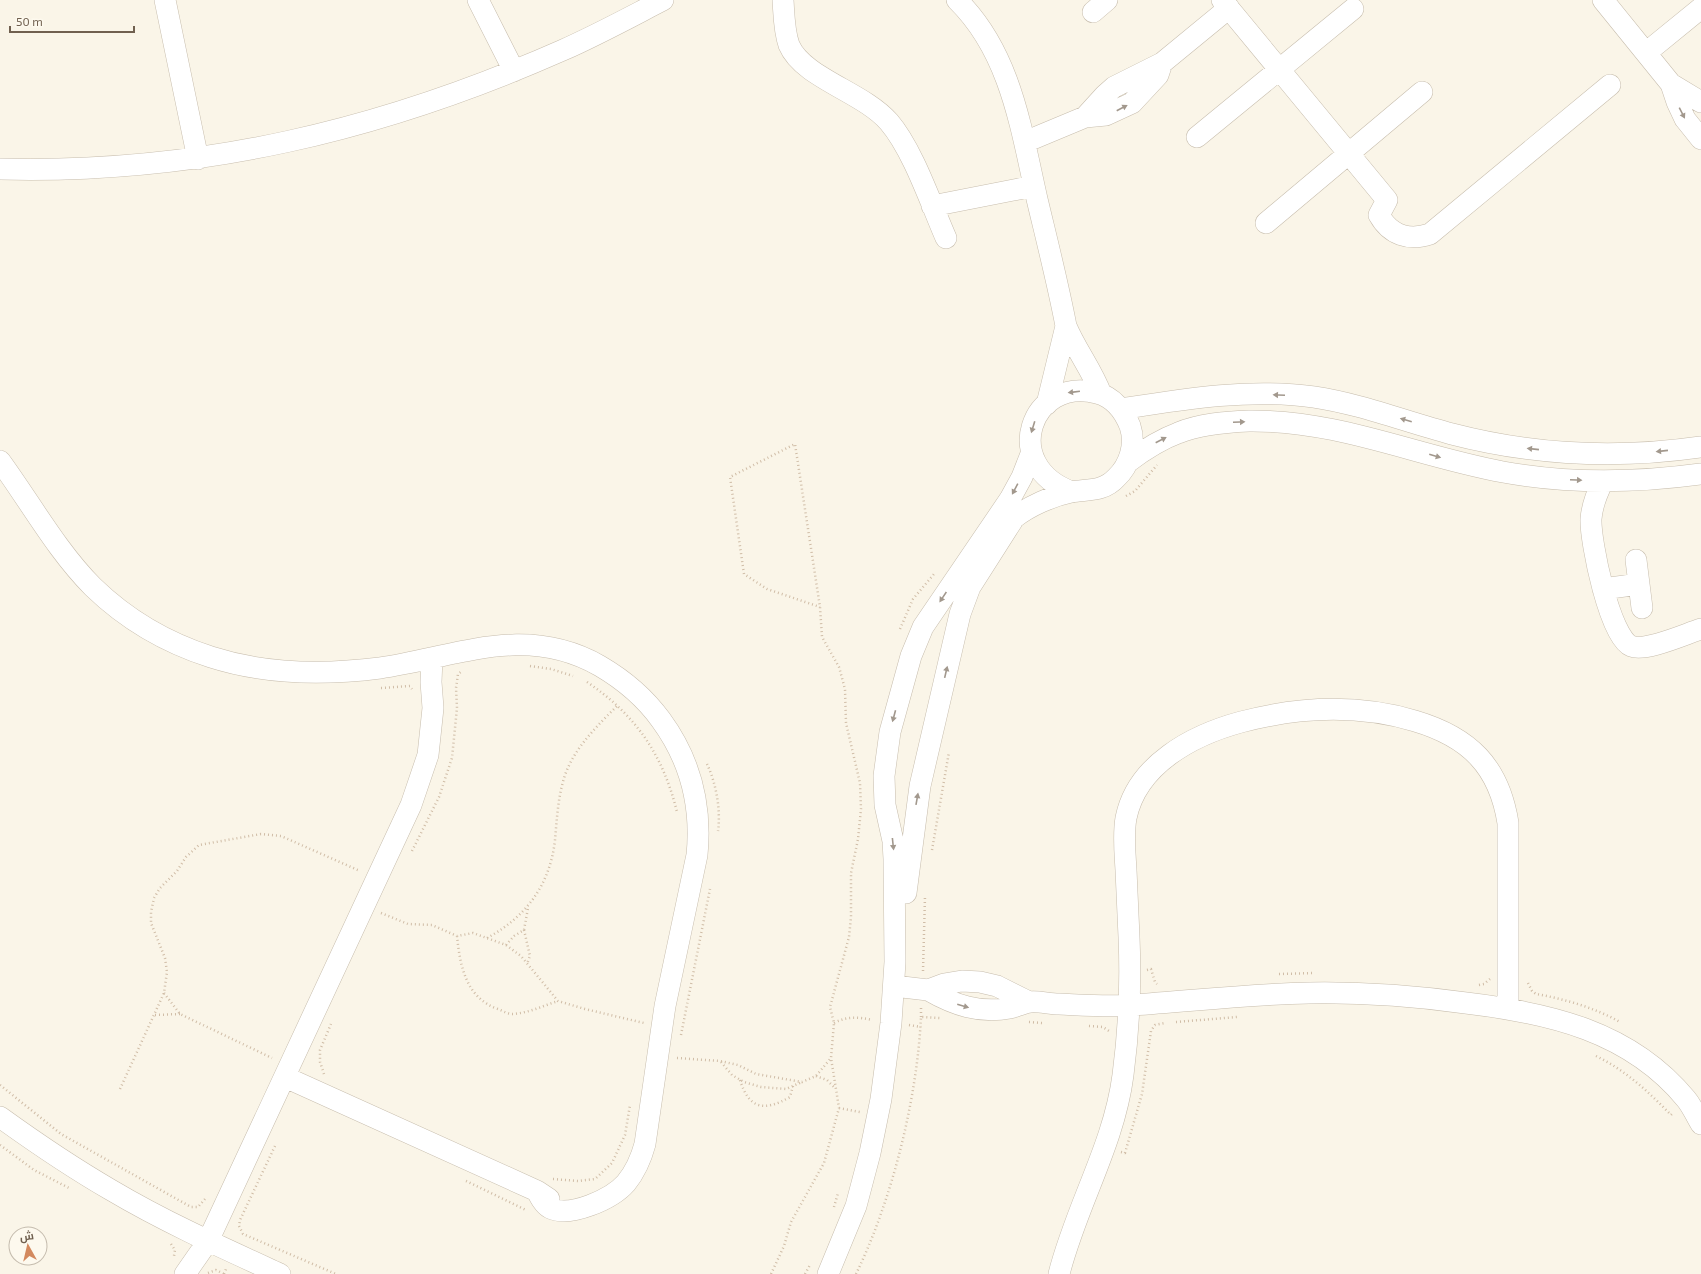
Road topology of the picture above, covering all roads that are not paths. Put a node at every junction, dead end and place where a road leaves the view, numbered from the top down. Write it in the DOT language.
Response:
graph roads {
  1 [pos="165,0"];
  2 [pos="478,0"];
  3 [pos="663,0"];
  4 [pos="783,0"];
  5 [pos="957,0"];
  6 [pos="1603,0"];
  7 [pos="1225,4"];
  8 [pos="1701,8"];
  9 [pos="1353,9"];
  10 [pos="1647,52"];
  11 [pos="1279,70"];
  12 [pos="514,71"];
  13 [pos="1671,84"];
  14 [pos="1610,86"];
  15 [pos="1422,92"];
  16 [pos="1701,102"];
  17 [pos="1197,137"];
  18 [pos="1701,139"];
  19 [pos="1025,142"];
  20 [pos="1349,154"];
  21 [pos="198,158"];
  22 [pos="0,168"];
  23 [pos="1034,186"];
  24 [pos="932,206"];
  25 [pos="1266,223"];
  26 [pos="946,238"];
  27 [pos="1066,326"];
  28 [pos="1101,394"];
  29 [pos="1047,404"];
  30 [pos="1121,409"];
  31 [pos="1701,446"];
  32 [pos="1031,454"];
  33 [pos="0,461"];
  34 [pos="1128,462"];
  35 [pos="1701,474"];
  36 [pos="1603,481"];
  37 [pos="1072,492"];
  38 [pos="986,548"];
  39 [pos="1636,560"];
  40 [pos="1639,584"];
  41 [pos="1604,589"];
  42 [pos="1642,608"];
  43 [pos="1701,629"];
  44 [pos="432,658"];
  45 [pos="895,962"];
  46 [pos="894,986"];
  47 [pos="925,990"];
  48 [pos="1029,1002"];
  49 [pos="1129,1006"];
  50 [pos="1508,1008"];
  51 [pos="285,1077"];
  52 [pos="0,1117"];
  53 [pos="1701,1124"];
  54 [pos="208,1241"];
  55 [pos="185,1274"];
  56 [pos="280,1274"];
  57 [pos="828,1274"];
  58 [pos="1058,1274"];
  1 -- 21 [label="street"];
  2 -- 12 [label="street"];
  3 -- 12 [label="street"];
  4 -- 24 [label="street"];
  5 -- 19 [label="street"];
  6 -- 10 [label="street"];
  7 -- 11 [label="street"];
  7 -- 19 [label="street"];
  8 -- 10 [label="street"];
  9 -- 11 [label="street"];
  10 -- 13 [label="street"];
  11 -- 17 [label="street"];
  11 -- 20 [label="street"];
  12 -- 21 [label="street"];
  13 -- 16 [label="street"];
  13 -- 18 [label="street, one-way"];
  14 -- 20 [label="street"];
  15 -- 20 [label="street"];
  19 -- 23 [label="street"];
  20 -- 25 [label="street"];
  21 -- 22 [label="street"];
  23 -- 24 [label="street"];
  23 -- 27 [label="street"];
  24 -- 26 [label="street"];
  27 -- 28 [label="street"];
  27 -- 29 [label="street"];
  28 -- 29 [label="street, one-way"];
  28 -- 30 [label="street"];
  29 -- 32 [label="street, one-way"];
  31 -- 30 [label="street, one-way"];
  30 -- 34 [label="street"];
  32 -- 37 [label="street"];
  32 -- 38 [label="street, one-way"];
  33 -- 44 [label="street"];
  34 -- 36 [label="street, one-way"];
  34 -- 37 [label="street"];
  35 -- 36 [label="street"];
  36 -- 41 [label="street"];
  37 -- 38 [label="street"];
  45 -- 38 [label="street, one-way"];
  38 -- 45 [label="street, one-way"];
  39 -- 40 [label="street"];
  40 -- 41 [label="street"];
  40 -- 42 [label="street"];
  41 -- 43 [label="street"];
  44 -- 51 [label="street"];
  44 -- 51 [label="street"];
  45 -- 46 [label="street"];
  46 -- 47 [label="street"];
  46 -- 57 [label="street"];
  47 -- 48 [label="street, one-way"];
  47 -- 48 [label="street"];
  48 -- 49 [label="street"];
  49 -- 50 [label="street"];
  49 -- 50 [label="street"];
  49 -- 58 [label="street"];
  50 -- 53 [label="street"];
  51 -- 54 [label="street"];
  52 -- 54 [label="street"];
  54 -- 55 [label="street"];
  54 -- 56 [label="street"];
}
